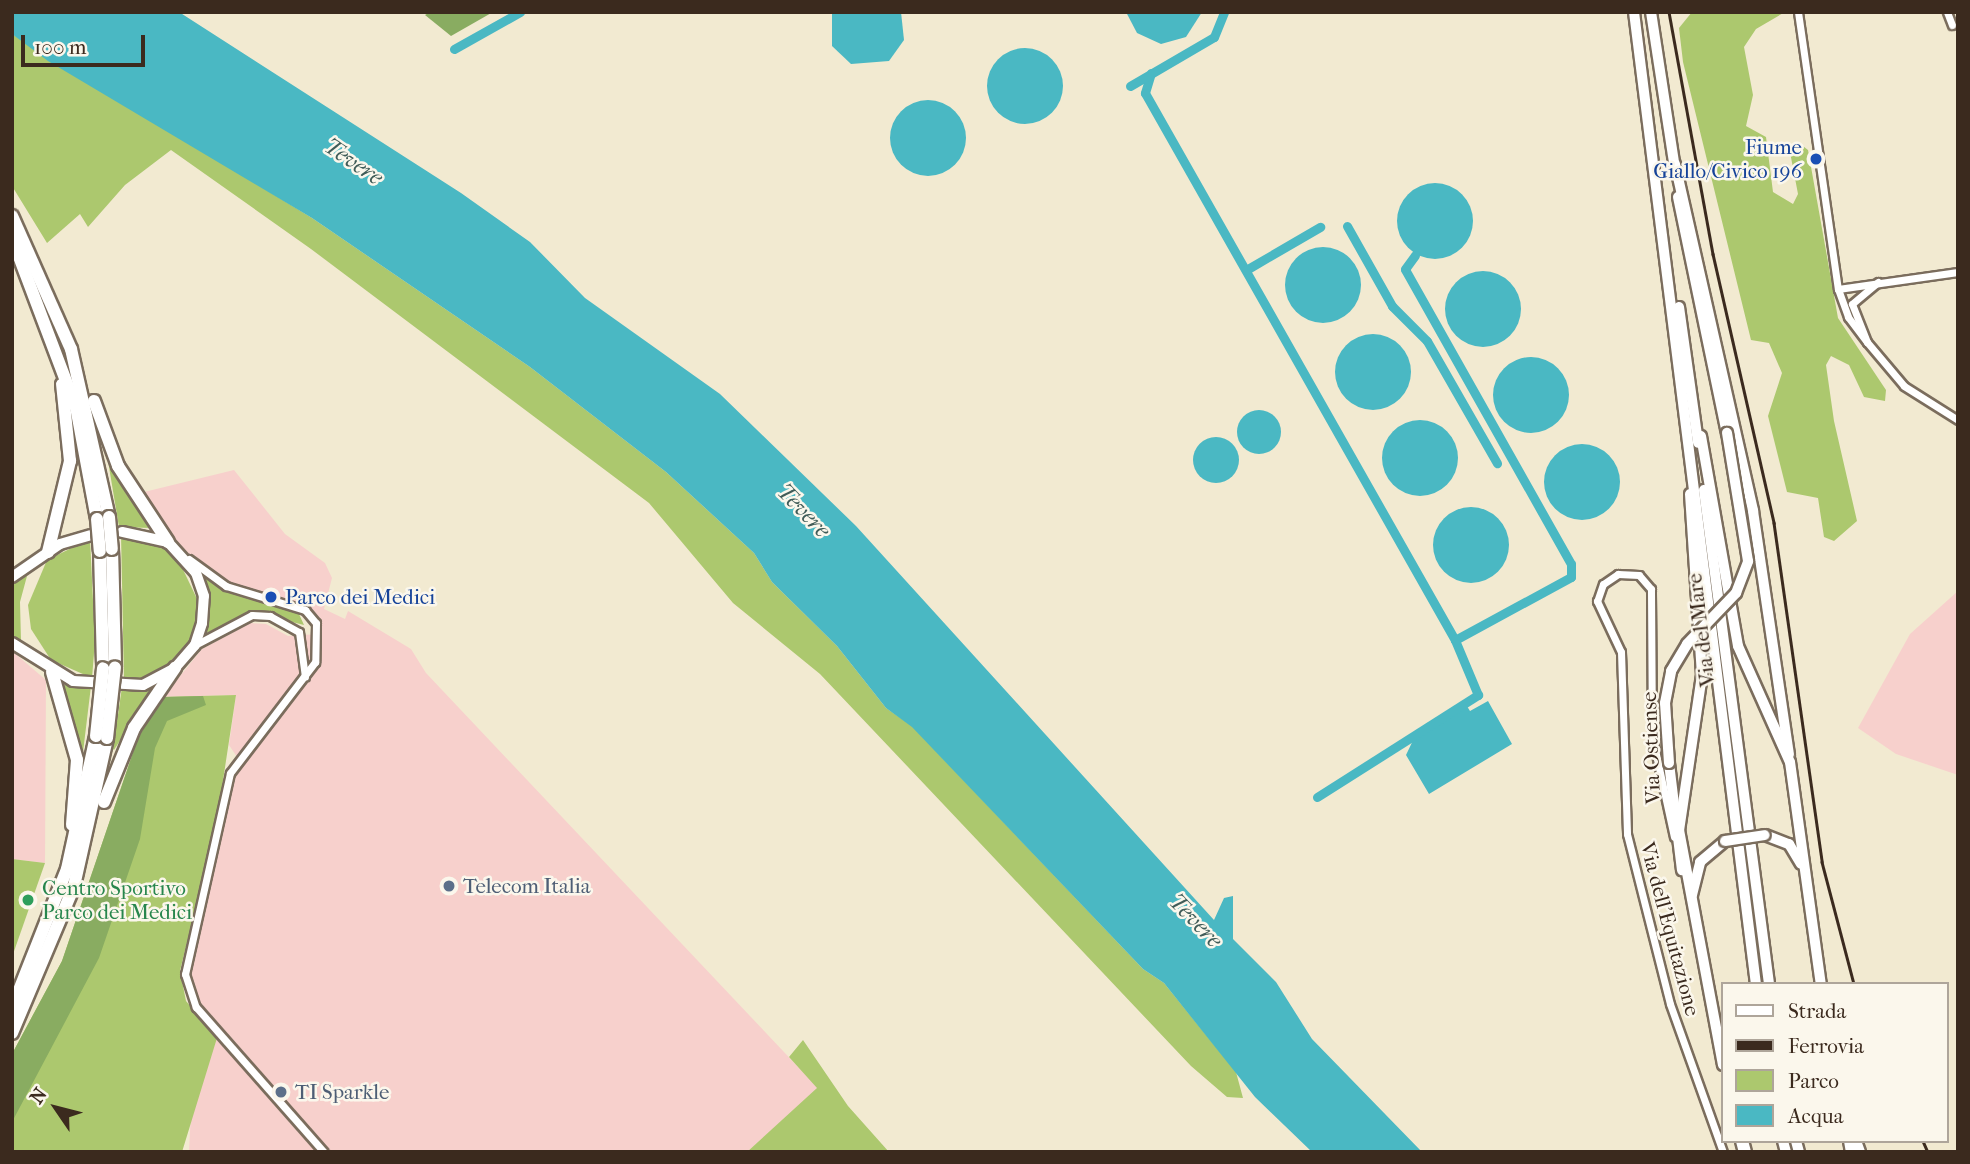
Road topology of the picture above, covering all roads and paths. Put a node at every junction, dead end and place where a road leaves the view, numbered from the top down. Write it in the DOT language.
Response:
graph roads {
  1 [pos="1634,12"];
  2 [pos="1651,12"];
  3 [pos="1798,12"];
  4 [pos="1947,12"];
  5 [pos="1952,25"];
  6 [pos="1675,164"];
  7 [pos="12,216"];
  8 [pos="12,239"];
  9 [pos="1958,272"];
  10 [pos="1671,273"];
  11 [pos="1878,282"];
  12 [pos="1838,289"];
  13 [pos="1867,342"];
  14 [pos="65,349"];
  15 [pos="1693,395"];
  16 [pos="1686,413"];
  17 [pos="1958,420"];
  18 [pos="122,532"];
  19 [pos="91,535"];
  20 [pos="168,542"];
  21 [pos="181,553"];
  22 [pos="45,555"];
  23 [pos="12,577"];
  24 [pos="299,632"];
  25 [pos="318,635"];
  26 [pos="12,643"];
  27 [pos="195,645"];
  28 [pos="175,668"];
  29 [pos="52,672"];
  30 [pos="305,677"];
  31 [pos="102,737"];
  32 [pos="1790,762"];
  33 [pos="1674,836"];
  34 [pos="88,838"];
  35 [pos="68,869"];
  36 [pos="1683,871"];
  37 [pos="1806,876"];
  38 [pos="1692,902"];
  39 [pos="1755,982"];
  40 [pos="1769,982"];
  41 [pos="1821,982"];
  42 [pos="12,1008"];
  43 [pos="12,1033"];
  44 [pos="1722,1060"];
  45 [pos="324,1152"];
  46 [pos="1723,1152"];
  1 -- 10 [label="main road, Via del Mare"];
  2 -- 6 [label="main road, Via Ostiense"];
  3 -- 12 [label="street"];
  4 -- 5 [label="street"];
  6 -- 32 [label="main road, Via Ostiense"];
  6 -- 33 [label="main road, Via Ostiense, bridge"];
  7 -- 14 [label="highway"];
  8 -- 14 [label="highway"];
  9 -- 11 [label="street"];
  10 -- 15 [label="main road, Via del Mare"];
  10 -- 16 [label="main road, Via del Mare"];
  11 -- 12 [label="street"];
  11 -- 13 [label="street"];
  12 -- 13 [label="street"];
  13 -- 17 [label="street"];
  14 -- 20 [label="highway"];
  14 -- 22 [label="highway"];
  14 -- 31 [label="highway, bridge"];
  15 -- 32 [label="main road"];
  15 -- 40 [label="main road, Via del Mare"];
  16 -- 36 [label="main road"];
  16 -- 39 [label="main road, Via del Mare"];
  18 -- 20 [label="main road"];
  19 -- 22 [label="main road"];
  20 -- 21 [label="main road"];
  21 -- 25 [label="street"];
  21 -- 27 [label="main road"];
  22 -- 23 [label="main road"];
  24 -- 25 [label="street"];
  24 -- 27 [label="street"];
  24 -- 30 [label="street"];
  25 -- 30 [label="street"];
  26 -- 29 [label="main road"];
  27 -- 28 [label="main road"];
  28 -- 29 [label="main road"];
  28 -- 34 [label="highway"];
  29 -- 35 [label="highway"];
  30 -- 45 [label="street"];
  31 -- 34 [label="highway"];
  31 -- 35 [label="highway"];
  32 -- 37 [label="main road, Via Ostiense"];
  33 -- 36 [label="main road, Via Ostiense"];
  33 -- 46 [label="street, Via dell'Equitazione"];
  34 -- 43 [label="highway"];
  35 -- 42 [label="highway"];
  36 -- 38 [label="main road, Via Ostiense"];
  37 -- 38 [label="main road, bridge"];
  37 -- 41 [label="main road, Via Ostiense"];
  38 -- 44 [label="main road, Via Ostiense"];
}
